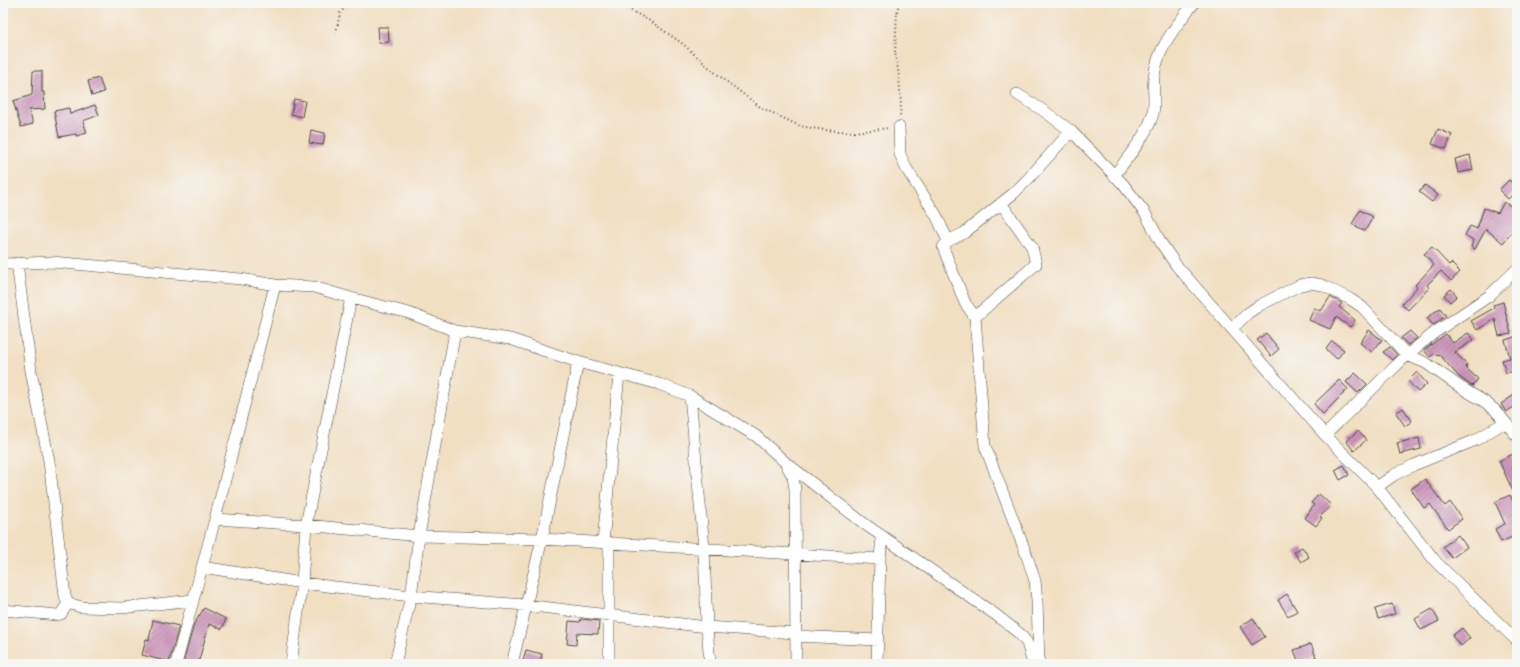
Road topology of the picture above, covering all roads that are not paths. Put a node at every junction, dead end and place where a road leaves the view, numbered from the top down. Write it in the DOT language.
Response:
graph roads {
  1 [pos="1194,3"];
  2 [pos="1017,94"];
  3 [pos="899,128"];
  4 [pos="1071,131"];
  5 [pos="1114,176"];
  6 [pos="1001,203"];
  7 [pos="948,241"];
  8 [pos="17,263"];
  9 [pos="3,264"];
  10 [pos="1517,269"];
  11 [pos="275,285"];
  12 [pos="351,298"];
  13 [pos="975,317"];
  14 [pos="1232,329"];
  15 [pos="455,331"];
  16 [pos="1407,355"];
  17 [pos="578,362"];
  18 [pos="619,374"];
  19 [pos="690,396"];
  20 [pos="1505,422"];
  21 [pos="1325,435"];
  22 [pos="1517,436"];
  23 [pos="785,462"];
  24 [pos="1377,487"];
  25 [pos="215,519"];
  26 [pos="306,525"];
  27 [pos="419,536"];
  28 [pos="882,536"];
  29 [pos="542,538"];
  30 [pos="606,542"];
  31 [pos="704,548"];
  32 [pos="795,555"];
  33 [pos="880,559"];
  34 [pos="202,567"];
  35 [pos="302,583"];
  36 [pos="411,596"];
  37 [pos="193,600"];
  38 [pos="68,603"];
  39 [pos="525,605"];
  40 [pos="3,610"];
  41 [pos="608,615"];
  42 [pos="707,627"];
  43 [pos="796,634"];
  44 [pos="878,640"];
  45 [pos="1517,641"];
  46 [pos="176,664"];
  47 [pos="291,664"];
  48 [pos="395,664"];
  49 [pos="512,664"];
  50 [pos="609,664"];
  51 [pos="710,664"];
  52 [pos="796,664"];
  53 [pos="877,664"];
  54 [pos="1033,664"];
  55 [pos="1039,664"];
  1 -- 5 [label="street"];
  2 -- 4 [label="street"];
  3 -- 7 [label="street"];
  4 -- 5 [label="street"];
  4 -- 6 [label="street"];
  5 -- 14 [label="street"];
  6 -- 7 [label="street"];
  6 -- 13 [label="street"];
  7 -- 13 [label="street"];
  8 -- 9 [label="street"];
  8 -- 11 [label="street"];
  8 -- 38 [label="street"];
  10 -- 16 [label="street"];
  11 -- 12 [label="street"];
  11 -- 25 [label="street"];
  12 -- 15 [label="street"];
  12 -- 26 [label="street"];
  13 -- 55 [label="street"];
  14 -- 16 [label="street"];
  14 -- 21 [label="street"];
  15 -- 17 [label="street"];
  15 -- 27 [label="street"];
  16 -- 20 [label="street"];
  16 -- 21 [label="street"];
  17 -- 18 [label="street"];
  17 -- 29 [label="street"];
  18 -- 19 [label="street"];
  18 -- 30 [label="street"];
  19 -- 23 [label="street"];
  19 -- 31 [label="street"];
  20 -- 22 [label="street"];
  20 -- 24 [label="street"];
  21 -- 24 [label="street"];
  23 -- 28 [label="street"];
  23 -- 32 [label="street"];
  24 -- 45 [label="street"];
  25 -- 26 [label="street"];
  25 -- 34 [label="street"];
  26 -- 27 [label="street"];
  26 -- 35 [label="street"];
  27 -- 29 [label="street"];
  27 -- 36 [label="street"];
  28 -- 33 [label="street"];
  28 -- 54 [label="street"];
  29 -- 30 [label="street"];
  29 -- 39 [label="street"];
  30 -- 31 [label="street"];
  30 -- 41 [label="street"];
  31 -- 32 [label="street"];
  31 -- 42 [label="street"];
  32 -- 33 [label="street"];
  32 -- 43 [label="street"];
  33 -- 44 [label="street"];
  34 -- 35 [label="street"];
  34 -- 37 [label="street"];
  35 -- 36 [label="street"];
  35 -- 47 [label="street"];
  36 -- 39 [label="street"];
  36 -- 48 [label="street"];
  37 -- 38 [label="street"];
  37 -- 46 [label="street"];
  38 -- 40 [label="street"];
  39 -- 41 [label="street"];
  39 -- 49 [label="street"];
  41 -- 42 [label="street"];
  41 -- 50 [label="street"];
  42 -- 43 [label="street"];
  42 -- 51 [label="street"];
  43 -- 44 [label="street"];
  43 -- 52 [label="street"];
  44 -- 53 [label="street"];
}
